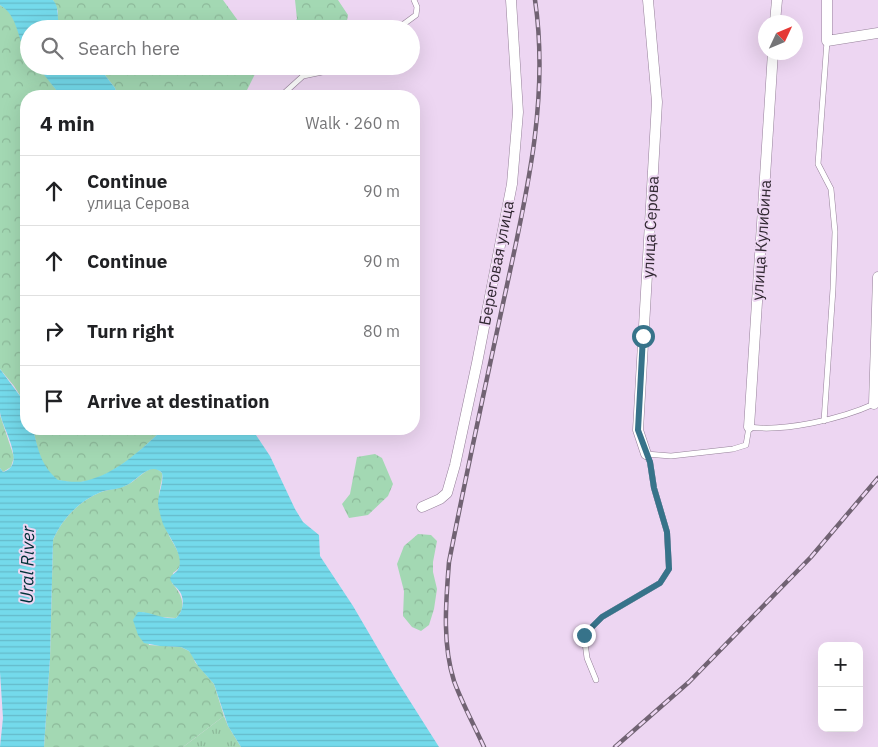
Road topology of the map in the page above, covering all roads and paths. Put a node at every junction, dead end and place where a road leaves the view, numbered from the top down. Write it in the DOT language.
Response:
graph roads {
  1 [pos="414,0"];
  2 [pos="511,0"];
  3 [pos="648,0"];
  4 [pos="777,0"];
  5 [pos="827,0"];
  6 [pos="776,15"];
  7 [pos="409,20"];
  8 [pos="878,33"];
  9 [pos="827,41"];
  10 [pos="772,60"];
  11 [pos="308,75"];
  12 [pos="288,90"];
  13 [pos="878,277"];
  14 [pos="878,303"];
  15 [pos="876,402"];
  16 [pos="824,421"];
  17 [pos="749,427"];
  18 [pos="646,454"];
  19 [pos="422,507"];
  20 [pos="596,680"];
  1 -- 7 [label="lane"];
  2 -- 19 [label="street, Береговая улица"];
  3 -- 18 [label="street, улица Серова"];
  4 -- 6 [label="street"];
  5 -- 9 [label="street"];
  8 -- 9 [label="street"];
  9 -- 16 [label="lane"];
  10 -- 17 [label="street, улица Кулибина"];
  11 -- 12 [label="lane"];
  13 -- 14 [label="street"];
  14 -- 15 [label="street"];
  15 -- 16 [label="lane"];
  16 -- 17 [label="lane"];
  17 -- 18 [label="lane"];
  18 -- 20 [label="lane"];
}
